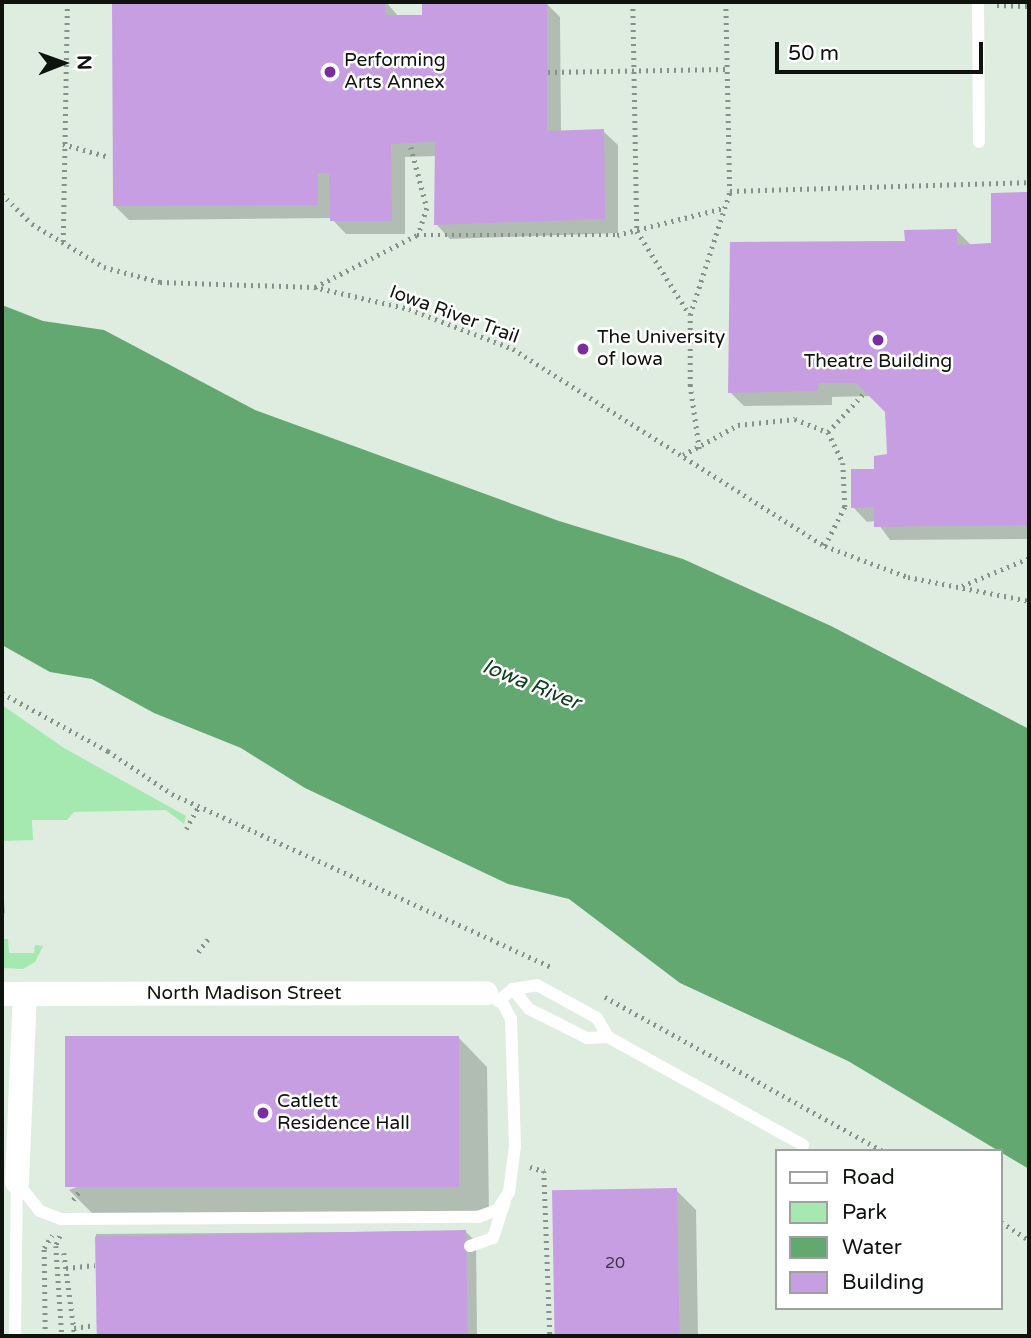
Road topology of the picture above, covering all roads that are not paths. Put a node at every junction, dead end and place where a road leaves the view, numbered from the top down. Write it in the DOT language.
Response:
graph roads {
  1 [pos="978,2"];
  2 [pos="979,142"];
  3 [pos="513,989"];
  4 [pos="14,994"];
  5 [pos="492,997"];
  6 [pos="608,1037"];
  7 [pos="803,1145"];
  8 [pos="17,1182"];
  9 [pos="509,1192"];
  10 [pos="470,1246"];
  11 [pos="15,1336"];
  1 -- 2 [label="lane"];
  3 -- 5 [label="lane"];
  3 -- 6 [label="lane"];
  3 -- 6 [label="lane"];
  4 -- 5 [label="street, North Madison Street"];
  4 -- 8 [label="street"];
  5 -- 9 [label="lane"];
  6 -- 7 [label="lane"];
  8 -- 9 [label="lane"];
  8 -- 11 [label="lane"];
  9 -- 10 [label="lane"];
}
